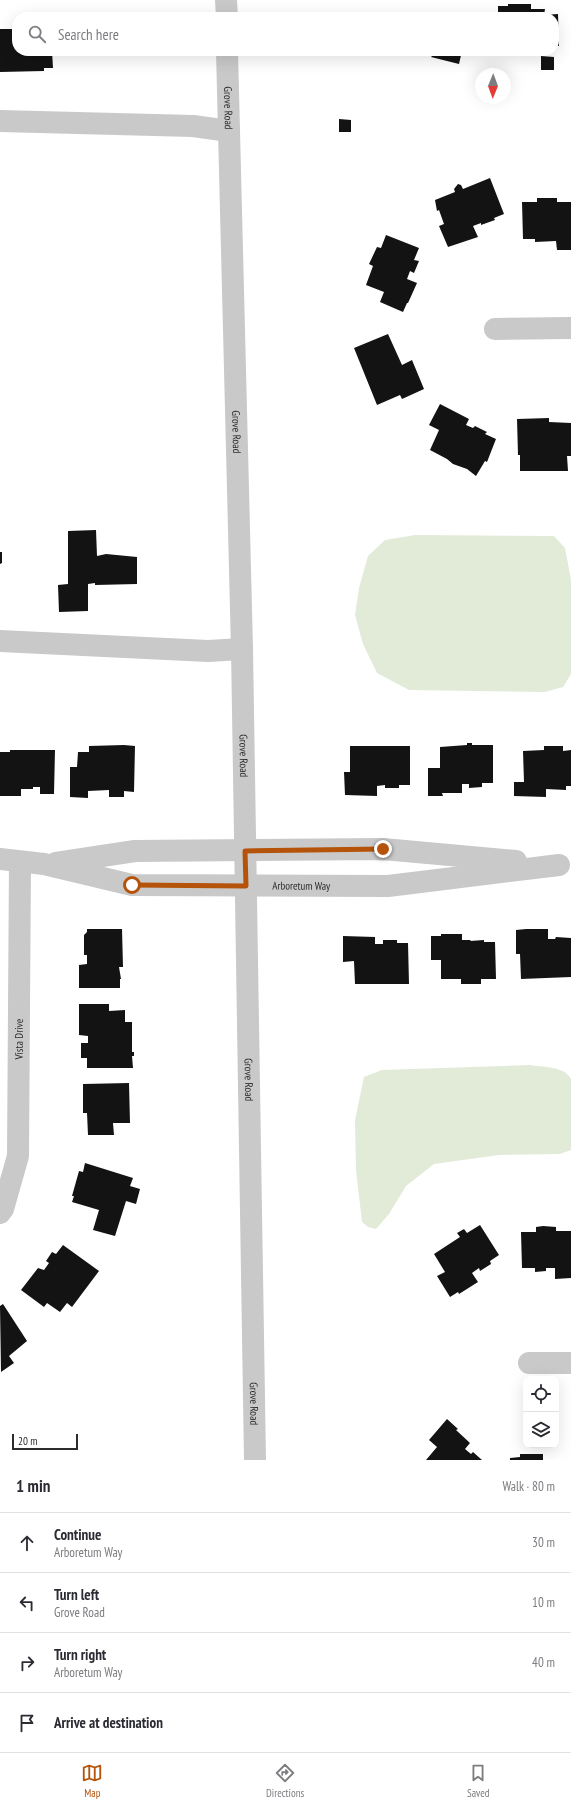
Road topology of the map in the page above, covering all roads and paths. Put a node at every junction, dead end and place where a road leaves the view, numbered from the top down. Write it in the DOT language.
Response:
graph roads {
  1 [pos="226,0"];
  2 [pos="227,12"];
  3 [pos="227,56"];
  4 [pos="0,121"];
  5 [pos="229,131"];
  6 [pos="571,328"];
  7 [pos="495,329"];
  8 [pos="0,641"];
  9 [pos="242,649"];
  10 [pos="245,851"];
  11 [pos="10,860"];
  12 [pos="44,864"];
  13 [pos="565,865"];
  14 [pos="246,886"];
  15 [pos="0,1213"];
  16 [pos="529,1363"];
  17 [pos="571,1363"];
  18 [pos="255,1460"];
  1 -- 2 [label="street"];
  3 -- 5 [label="street, Grove Road"];
  4 -- 5 [label="street"];
  5 -- 9 [label="street, Grove Road"];
  6 -- 7 [label="street"];
  8 -- 9 [label="street"];
  9 -- 10 [label="street, Grove Road"];
  10 -- 12 [label="street, Arboretum Way"];
  10 -- 13 [label="street, Arboretum Way"];
  10 -- 14 [label="street, Grove Road"];
  11 -- 12 [label="street, Arboretum Way"];
  11 -- 15 [label="street, Vista Drive"];
  12 -- 14 [label="street, Arboretum Way"];
  13 -- 14 [label="street, Arboretum Way"];
  14 -- 18 [label="street, Grove Road"];
  16 -- 17 [label="street"];
}
